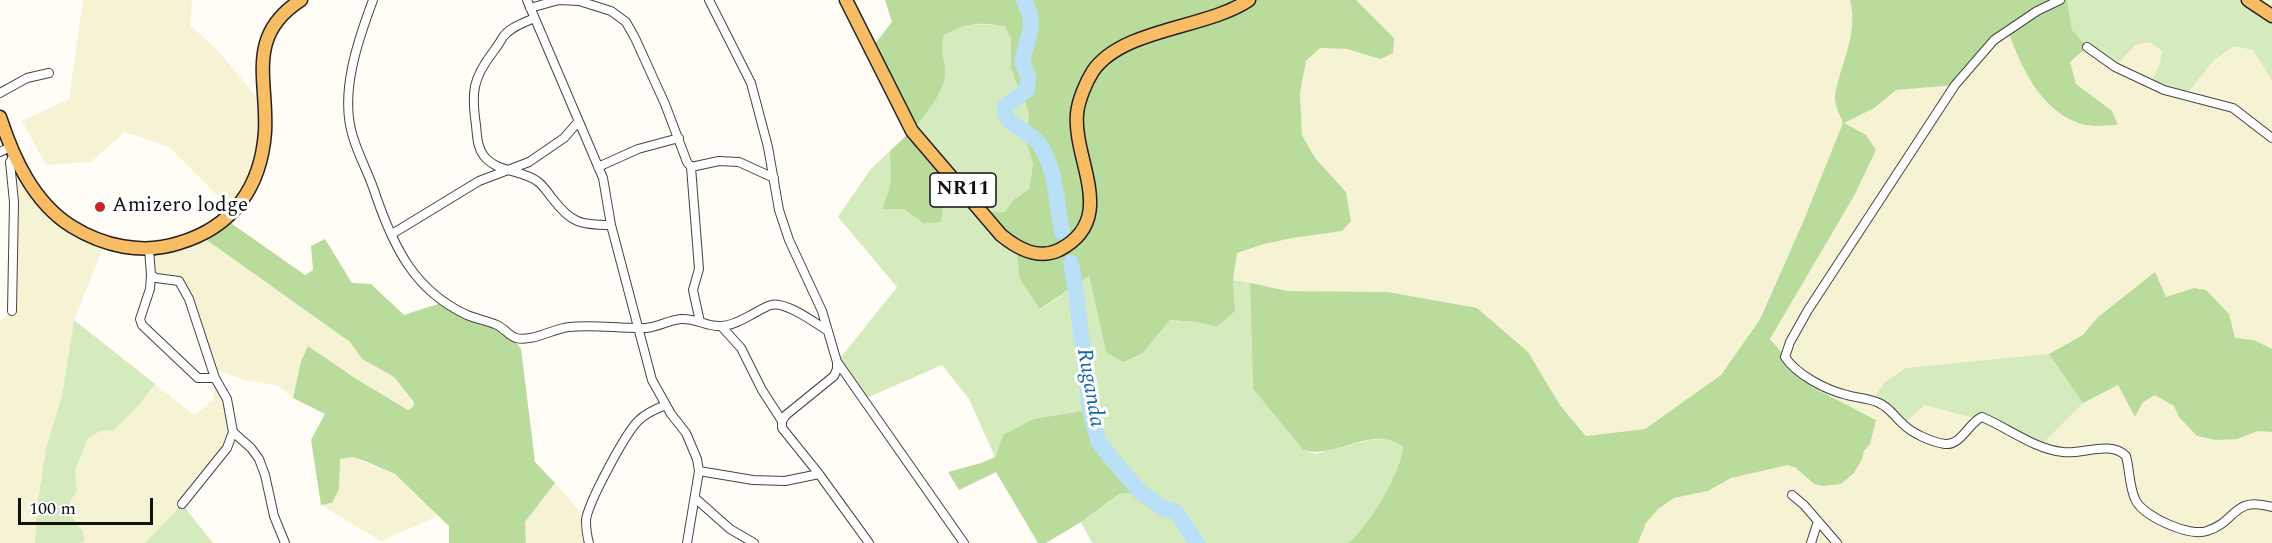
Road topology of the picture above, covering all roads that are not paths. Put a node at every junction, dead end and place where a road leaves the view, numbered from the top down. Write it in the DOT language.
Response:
graph roads {
  1 [pos="374,0"];
  2 [pos="709,0"];
  3 [pos="846,0"];
  4 [pos="1249,0"];
  5 [pos="2060,0"];
  6 [pos="2248,0"];
  7 [pos="293,2"];
  8 [pos="529,4"];
  9 [pos="2272,16"];
  10 [pos="534,18"];
  11 [pos="2087,47"];
  12 [pos="49,73"];
  13 [pos="0,93"];
  14 [pos="0,117"];
  15 [pos="578,122"];
  16 [pos="679,138"];
  17 [pos="2272,138"];
  18 [pos="8,152"];
  19 [pos="598,167"];
  20 [pos="691,167"];
  21 [pos="507,169"];
  22 [pos="774,178"];
  23 [pos="611,225"];
  24 [pos="392,234"];
  25 [pos="149,249"];
  26 [pos="151,275"];
  27 [pos="12,311"];
  28 [pos="700,322"];
  29 [pos="722,326"];
  30 [pos="637,328"];
  31 [pos="828,331"];
  32 [pos="837,362"];
  33 [pos="214,378"];
  34 [pos="666,405"];
  35 [pos="782,421"];
  36 [pos="233,432"];
  37 [pos="699,471"];
  38 [pos="819,474"];
  39 [pos="1792,495"];
  40 [pos="695,498"];
  41 [pos="182,504"];
  42 [pos="2272,507"];
  43 [pos="1818,521"];
  44 [pos="285,543"];
  45 [pos="589,543"];
  46 [pos="687,543"];
  47 [pos="754,543"];
  48 [pos="869,543"];
  49 [pos="964,543"];
  50 [pos="1811,543"];
  51 [pos="1837,543"];
  1 -- 24 [label="street"];
  2 -- 22 [label="street"];
  3 -- 4 [label="highway, NR11"];
  5 -- 42 [label="street"];
  6 -- 9 [label="highway"];
  7 -- 25 [label="highway"];
  8 -- 10 [label="street"];
  8 -- 16 [label="street"];
  10 -- 15 [label="street"];
  10 -- 21 [label="street"];
  11 -- 17 [label="street"];
  12 -- 13 [label="street"];
  14 -- 18 [label="highway"];
  15 -- 19 [label="street"];
  15 -- 21 [label="street"];
  16 -- 19 [label="street"];
  16 -- 20 [label="street"];
  18 -- 25 [label="highway"];
  18 -- 27 [label="street"];
  19 -- 23 [label="street"];
  20 -- 22 [label="street"];
  20 -- 28 [label="street"];
  21 -- 23 [label="street"];
  21 -- 24 [label="street"];
  22 -- 31 [label="street"];
  23 -- 30 [label="street"];
  24 -- 30 [label="street"];
  25 -- 26 [label="street"];
  26 -- 33 [label="street"];
  26 -- 33 [label="street"];
  28 -- 29 [label="street"];
  28 -- 30 [label="street"];
  29 -- 31 [label="street"];
  29 -- 35 [label="street"];
  30 -- 34 [label="street"];
  31 -- 32 [label="street"];
  32 -- 35 [label="street"];
  32 -- 49 [label="street"];
  33 -- 36 [label="street"];
  34 -- 37 [label="street"];
  34 -- 45 [label="street"];
  35 -- 38 [label="street"];
  36 -- 41 [label="street"];
  36 -- 44 [label="street"];
  37 -- 38 [label="street"];
  37 -- 40 [label="street"];
  38 -- 48 [label="street"];
  39 -- 43 [label="street"];
  40 -- 46 [label="street"];
  40 -- 47 [label="street"];
  43 -- 50 [label="street"];
  43 -- 51 [label="street"];
}
